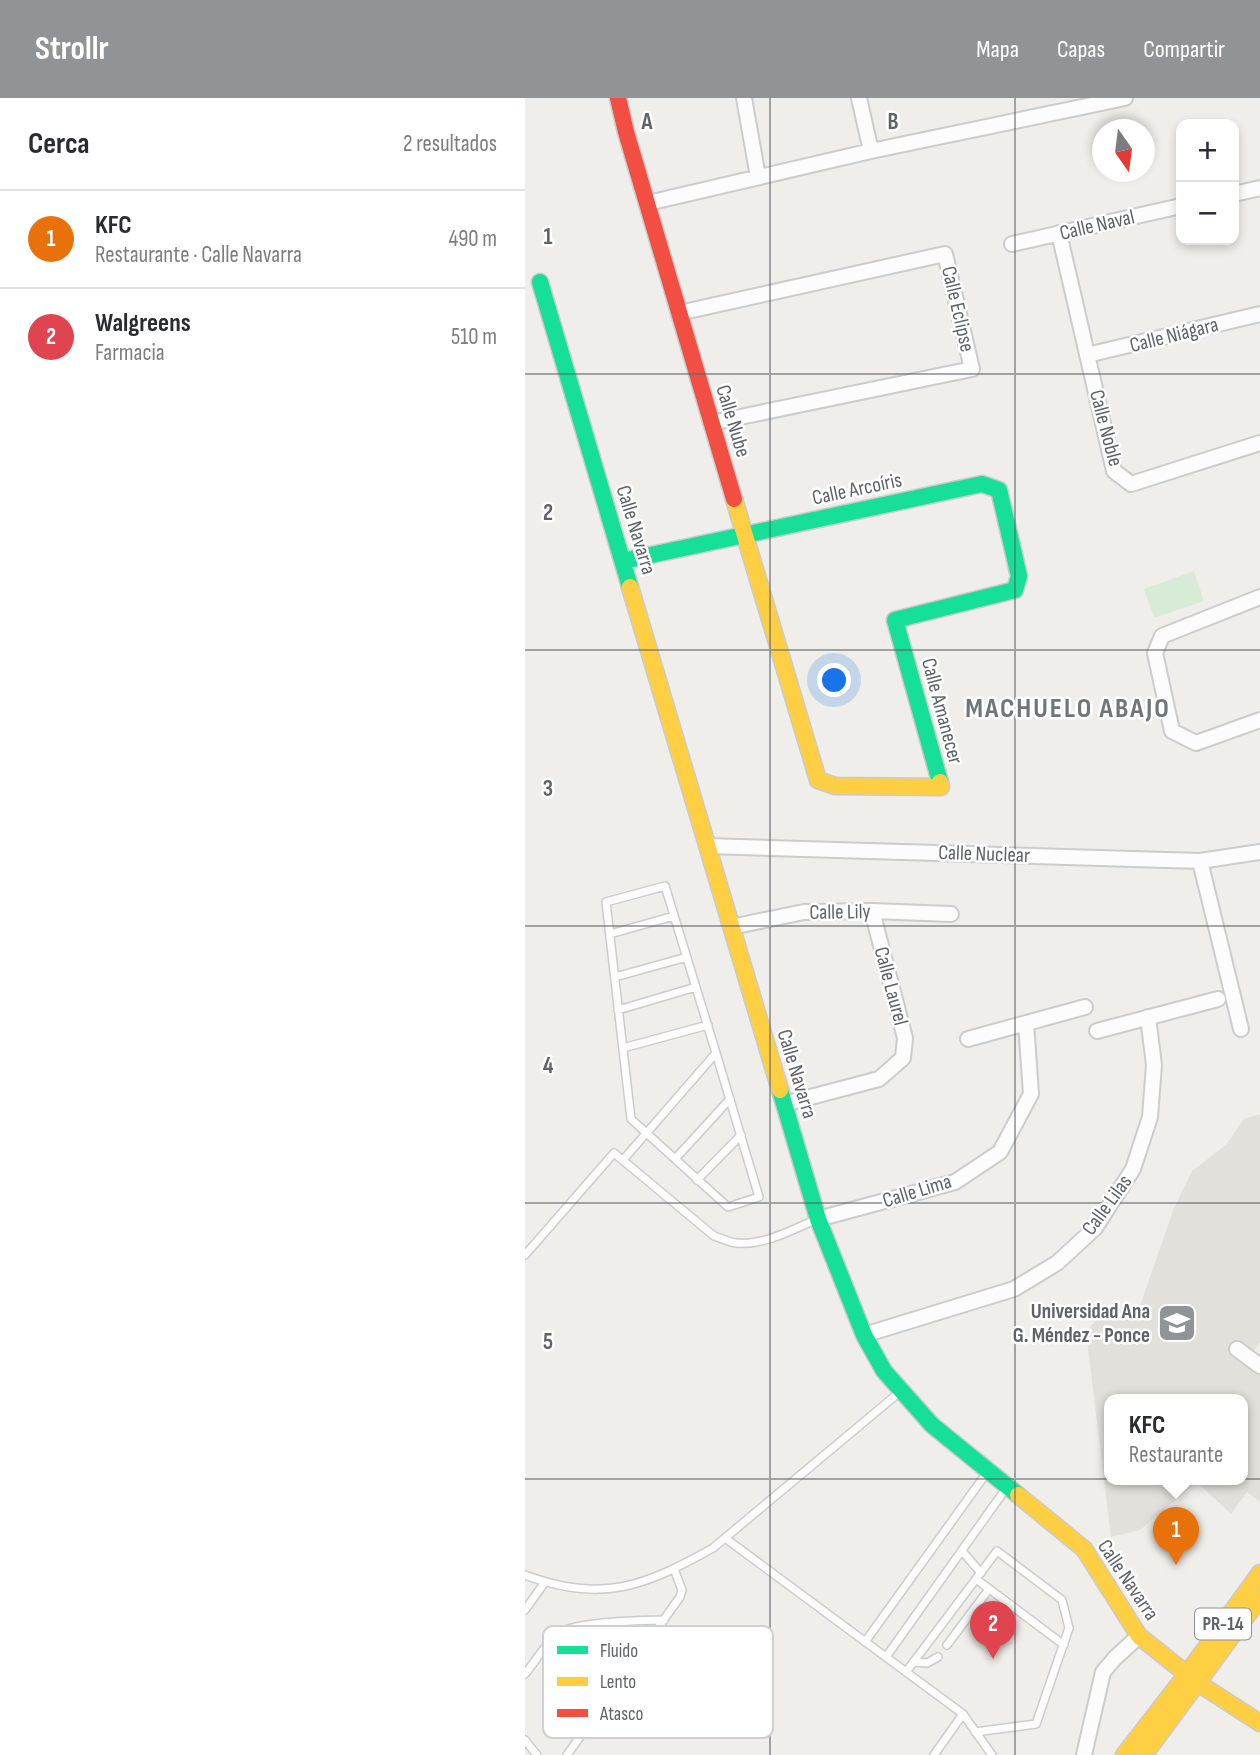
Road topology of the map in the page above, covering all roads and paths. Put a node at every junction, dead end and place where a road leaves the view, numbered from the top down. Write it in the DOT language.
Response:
graph roads {
  1 [pos="618,98"];
  2 [pos="744,98"];
  3 [pos="859,98"];
  4 [pos="1125,98"];
  5 [pos="871,151"];
  6 [pos="758,177"];
  7 [pos="1260,188"];
  8 [pos="1239,193"];
  9 [pos="648,204"];
  10 [pos="1176,207"];
  11 [pos="1059,233"];
  12 [pos="1012,244"];
  13 [pos="540,282"];
  14 [pos="679,313"];
  15 [pos="1260,314"];
  16 [pos="1087,355"];
  17 [pos="711,424"];
  18 [pos="1260,443"];
  19 [pos="744,535"];
  20 [pos="623,561"];
  21 [pos="1015,590"];
  22 [pos="1260,597"];
  23 [pos="1260,720"];
  24 [pos="811,755"];
  25 [pos="707,846"];
  26 [pos="1260,852"];
  27 [pos="1199,861"];
  28 [pos="872,911"];
  29 [pos="951,914"];
  30 [pos="674,916"];
  31 [pos="731,927"];
  32 [pos="610,934"];
  33 [pos="687,957"];
  34 [pos="615,977"];
  35 [pos="696,987"];
  36 [pos="1218,999"];
  37 [pos="1085,1007"];
  38 [pos="618,1010"];
  39 [pos="1148,1017"];
  40 [pos="1026,1023"];
  41 [pos="708,1025"];
  42 [pos="1241,1028"];
  43 [pos="1097,1031"];
  44 [pos="968,1039"];
  45 [pos="623,1048"];
  46 [pos="716,1054"];
  47 [pos="730,1099"];
  48 [pos="784,1104"];
  49 [pos="646,1134"];
  50 [pos="741,1135"];
  51 [pos="675,1159"];
  52 [pos="623,1160"];
  53 [pos="697,1180"];
  54 [pos="818,1219"];
  55 [pos="525,1255"];
  56 [pos="864,1335"];
  57 [pos="1237,1349"];
  58 [pos="1260,1366"];
  59 [pos="902,1391"];
  60 [pos="988,1471"];
  61 [pos="1007,1486"];
  62 [pos="725,1538"];
  63 [pos="962,1550"];
  64 [pos="674,1569"];
  65 [pos="1260,1573"];
  66 [pos="525,1575"];
  67 [pos="978,1576"];
  68 [pos="545,1582"];
  69 [pos="989,1589"];
  70 [pos="1260,1598"];
  71 [pos="525,1610"];
  72 [pos="664,1620"];
  73 [pos="580,1626"];
  74 [pos="660,1626"];
  75 [pos="1139,1636"];
  76 [pos="865,1642"];
  77 [pos="1064,1644"];
  78 [pos="947,1645"];
  79 [pos="543,1651"];
  80 [pos="886,1657"];
  81 [pos="938,1657"];
  82 [pos="915,1661"];
  83 [pos="906,1672"];
  84 [pos="525,1674"];
  85 [pos="1192,1679"];
  86 [pos="963,1714"];
  87 [pos="1260,1723"];
  88 [pos="975,1732"];
  89 [pos="579,1738"];
  90 [pos="525,1740"];
  91 [pos="537,1755"];
  92 [pos="567,1755"];
  93 [pos="935,1755"];
  94 [pos="992,1755"];
  95 [pos="1084,1755"];
  96 [pos="1124,1755"];
  97 [pos="1145,1755"];
  1 -- 9 [label="street, Calle Nube"];
  2 -- 6 [label="street"];
  3 -- 5 [label="street"];
  4 -- 5 [label="street"];
  5 -- 6 [label="street"];
  6 -- 9 [label="street"];
  7 -- 8 [label="street"];
  9 -- 14 [label="street, Calle Nube"];
  10 -- 11 [label="street, Calle Naval"];
  11 -- 12 [label="street, Calle Naval"];
  11 -- 16 [label="street, Calle Noble"];
  13 -- 20 [label="street, Calle Navarra"];
  14 -- 17 [label="street, Calle Nube"];
  14 -- 17 [label="street, Calle Eclipse"];
  15 -- 16 [label="street, Calle Niágara"];
  16 -- 18 [label="street, Calle Noble"];
  17 -- 19 [label="street, Calle Nube"];
  19 -- 20 [label="street, Calle Arcoíris"];
  19 -- 21 [label="street, Calle Arcoíris"];
  19 -- 24 [label="street, Calle Nube"];
  20 -- 25 [label="street, Calle Navarra"];
  21 -- 24 [label="street, Calle Amanecer"];
  22 -- 23 [label="street"];
  25 -- 27 [label="street, Calle Nuclear"];
  25 -- 31 [label="street, Calle Navarra"];
  26 -- 27 [label="street, Calle Nuclear"];
  27 -- 42 [label="street"];
  28 -- 29 [label="street, Calle Lily"];
  28 -- 31 [label="street, Calle Lily"];
  28 -- 48 [label="street, Calle Laurel"];
  30 -- 32 [label="lane"];
  30 -- 32 [label="lane"];
  30 -- 33 [label="lane"];
  31 -- 48 [label="street, Calle Navarra"];
  32 -- 34 [label="lane"];
  33 -- 34 [label="lane"];
  33 -- 35 [label="lane"];
  34 -- 38 [label="lane"];
  35 -- 38 [label="lane"];
  35 -- 41 [label="lane"];
  36 -- 39 [label="street"];
  37 -- 40 [label="street"];
  38 -- 45 [label="lane"];
  39 -- 43 [label="street"];
  39 -- 56 [label="street, Calle Lilas"];
  40 -- 44 [label="street"];
  40 -- 54 [label="street, Calle Lima"];
  41 -- 45 [label="lane"];
  41 -- 46 [label="lane"];
  45 -- 49 [label="lane"];
  46 -- 47 [label="lane"];
  46 -- 49 [label="lane"];
  47 -- 50 [label="lane"];
  47 -- 51 [label="lane"];
  48 -- 54 [label="street, Calle Navarra"];
  49 -- 51 [label="lane"];
  49 -- 52 [label="lane"];
  50 -- 53 [label="lane"];
  50 -- 53 [label="lane"];
  51 -- 53 [label="lane"];
  52 -- 54 [label="lane"];
  52 -- 55 [label="lane"];
  54 -- 56 [label="street, Calle Navarra"];
  56 -- 59 [label="street, Calle Navarra"];
  57 -- 58 [label="street"];
  59 -- 60 [label="street, Calle Navarra"];
  59 -- 62 [label="lane"];
  60 -- 61 [label="street, Calle Navarra"];
  60 -- 76 [label="lane"];
  61 -- 63 [label="lane"];
  61 -- 75 [label="street, Calle Navarra"];
  62 -- 64 [label="lane"];
  62 -- 76 [label="lane"];
  63 -- 67 [label="lane"];
  63 -- 80 [label="lane"];
  64 -- 68 [label="lane"];
  64 -- 72 [label="lane"];
  65 -- 85 [label="street, PR-14"];
  66 -- 68 [label="lane"];
  67 -- 69 [label="lane"];
  67 -- 77 [label="lane"];
  67 -- 82 [label="lane"];
  68 -- 71 [label="lane"];
  69 -- 77 [label="lane"];
  69 -- 78 [label="lane"];
  70 -- 85 [label="street, PR-14"];
  72 -- 73 [label="lane"];
  72 -- 74 [label="lane"];
  75 -- 85 [label="street, Calle Navarra"];
  75 -- 95 [label="street"];
  76 -- 80 [label="lane"];
  77 -- 88 [label="lane"];
  79 -- 84 [label="lane"];
  80 -- 83 [label="lane"];
  81 -- 82 [label="lane"];
  82 -- 83 [label="lane"];
  83 -- 86 [label="lane"];
  85 -- 87 [label="street, Calle Navarra"];
  85 -- 96 [label="street, PR-14"];
  85 -- 97 [label="street, PR-14"];
  86 -- 88 [label="lane"];
  86 -- 93 [label="lane"];
  88 -- 94 [label="lane"];
  89 -- 92 [label="lane"];
  90 -- 91 [label="lane"];
}
